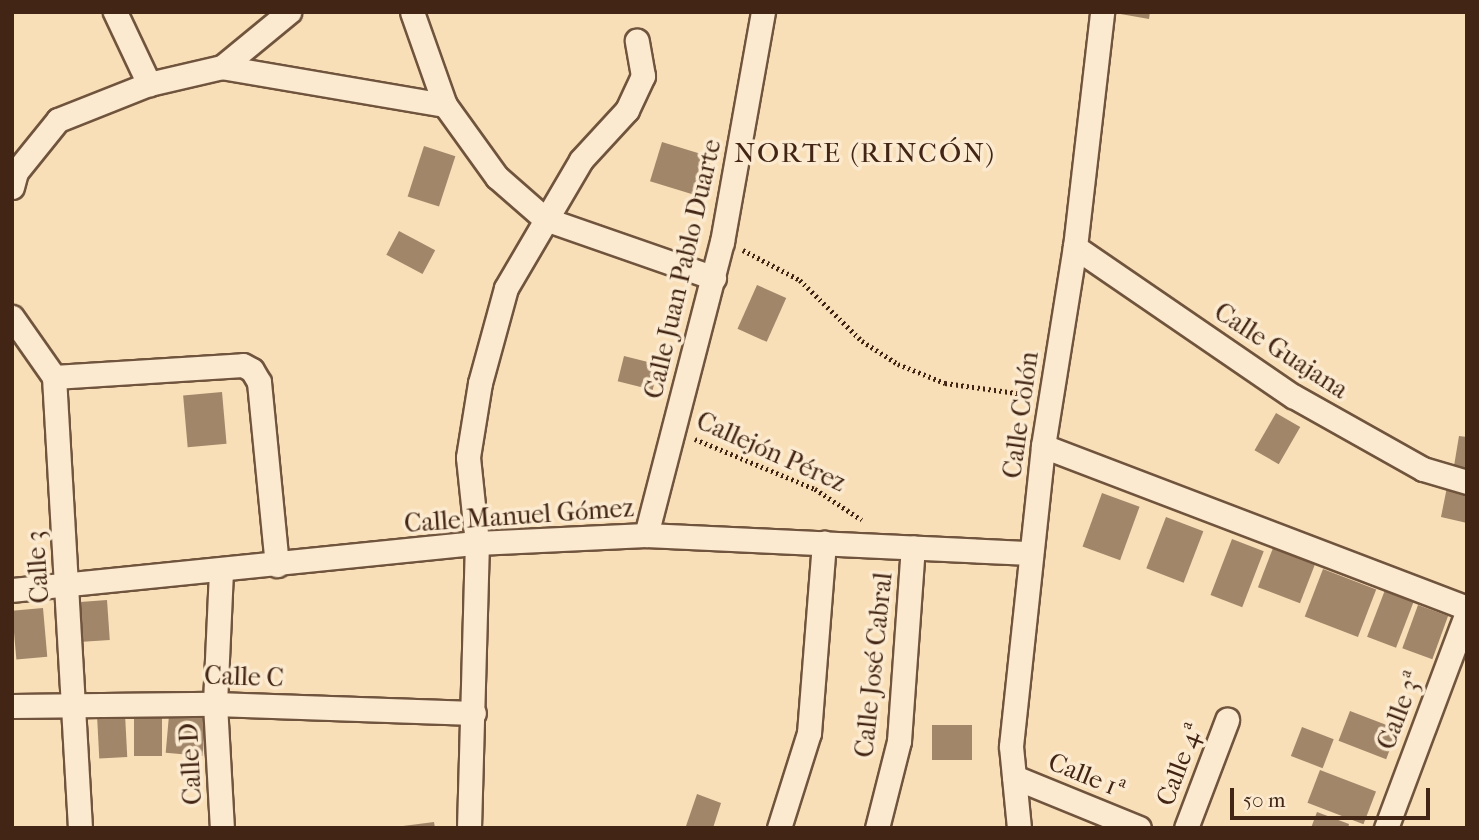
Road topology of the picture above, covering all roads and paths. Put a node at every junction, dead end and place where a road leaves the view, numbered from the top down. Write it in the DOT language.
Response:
graph roads {
  1 [pos="115,12"];
  2 [pos="289,12"];
  3 [pos="412,12"];
  4 [pos="763,12"];
  5 [pos="1102,12"];
  6 [pos="637,41"];
  7 [pos="222,67"];
  8 [pos="149,84"];
  9 [pos="445,105"];
  10 [pos="12,187"];
  11 [pos="545,219"];
  12 [pos="723,242"];
  13 [pos="1075,247"];
  14 [pos="714,278"];
  15 [pos="14,323"];
  16 [pos="54,377"];
  17 [pos="1051,394"];
  18 [pos="675,430"];
  19 [pos="1043,446"];
  20 [pos="1467,482"];
  21 [pos="646,535"];
  22 [pos="477,543"];
  23 [pos="824,543"];
  24 [pos="868,545"];
  25 [pos="913,548"];
  26 [pos="1031,553"];
  27 [pos="277,565"];
  28 [pos="221,571"];
  29 [pos="68,588"];
  30 [pos="12,590"];
  31 [pos="1467,610"];
  32 [pos="75,702"];
  33 [pos="215,704"];
  34 [pos="12,706"];
  35 [pos="474,713"];
  36 [pos="1227,720"];
  37 [pos="1014,777"];
  38 [pos="80,828"];
  39 [pos="222,828"];
  40 [pos="470,828"];
  41 [pos="779,828"];
  42 [pos="877,828"];
  43 [pos="1019,828"];
  44 [pos="1139,828"];
  45 [pos="1186,828"];
  46 [pos="1386,828"];
  1 -- 8 [label="street"];
  2 -- 7 [label="street"];
  3 -- 9 [label="street"];
  4 -- 12 [label="street, Calle Juan Pablo Duarte"];
  5 -- 13 [label="street, Calle Colón"];
  6 -- 11 [label="street"];
  7 -- 8 [label="street"];
  7 -- 9 [label="street"];
  8 -- 10 [label="street"];
  9 -- 11 [label="street"];
  11 -- 14 [label="street"];
  11 -- 22 [label="street"];
  12 -- 14 [label="street, Calle Juan Pablo Duarte"];
  12 -- 17 [label="path"];
  13 -- 17 [label="street, Calle Colón"];
  13 -- 20 [label="street, Calle Guajana"];
  14 -- 18 [label="street, Calle Juan Pablo Duarte"];
  15 -- 16 [label="street"];
  16 -- 27 [label="street"];
  16 -- 29 [label="street, Calle 3"];
  17 -- 19 [label="street, Calle Colón"];
  18 -- 21 [label="street, Calle Juan Pablo Duarte"];
  18 -- 24 [label="path, Callejón Pérez"];
  19 -- 26 [label="street, Calle Colón"];
  19 -- 31 [label="street"];
  21 -- 22 [label="street, Calle Manuel Gómez"];
  21 -- 23 [label="street, Calle Manuel Gómez"];
  22 -- 27 [label="street, Calle Manuel Gómez"];
  22 -- 35 [label="street"];
  23 -- 24 [label="street, Calle Manuel Gómez"];
  23 -- 41 [label="street"];
  24 -- 25 [label="street, Calle Manuel Gómez"];
  25 -- 26 [label="street, Calle Manuel Gómez"];
  25 -- 42 [label="street, Calle José Cabral"];
  26 -- 37 [label="street, Calle Colón"];
  27 -- 28 [label="street, Calle Manuel Gómez"];
  28 -- 29 [label="street, Calle Manuel Gómez"];
  28 -- 33 [label="street, Calle D"];
  29 -- 30 [label="street, Calle Manuel Gómez"];
  29 -- 32 [label="street, Calle 3"];
  31 -- 46 [label="street, Calle 3ª"];
  32 -- 33 [label="street, Calle C"];
  32 -- 34 [label="street, Calle C"];
  32 -- 38 [label="street, Calle 3"];
  33 -- 35 [label="street, Calle C"];
  33 -- 39 [label="street, Calle D"];
  35 -- 40 [label="street"];
  36 -- 45 [label="street, Calle 4ª"];
  37 -- 43 [label="street, Calle Colón"];
  37 -- 44 [label="street, Calle 1ª"];
}
